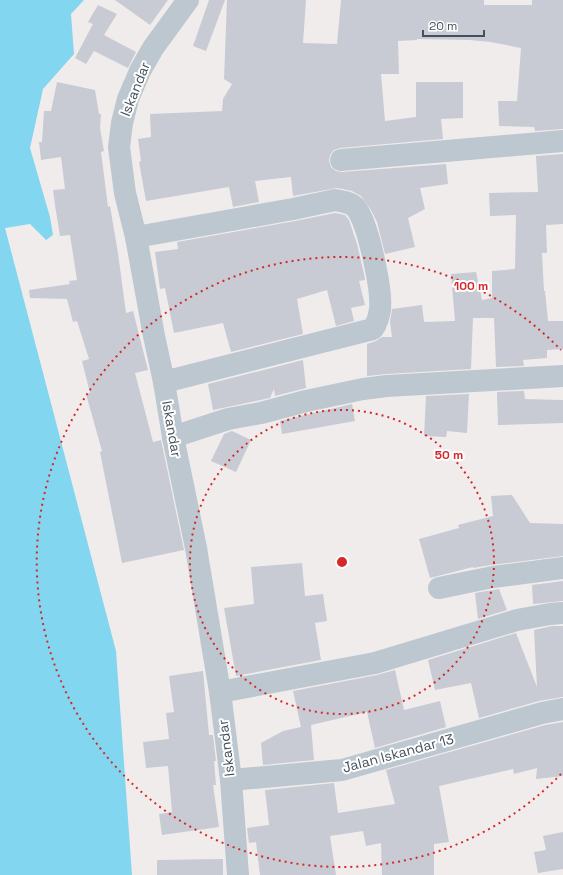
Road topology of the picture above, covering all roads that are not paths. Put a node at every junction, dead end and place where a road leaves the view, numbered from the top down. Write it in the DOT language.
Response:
graph roads {
  1 [pos="188,0"];
  2 [pos="563,141"];
  3 [pos="341,160"];
  4 [pos="136,237"];
  5 [pos="563,376"];
  6 [pos="164,382"];
  7 [pos="172,437"];
  8 [pos="563,568"];
  9 [pos="439,588"];
  10 [pos="563,613"];
  11 [pos="220,692"];
  12 [pos="563,709"];
  13 [pos="230,780"];
  14 [pos="238,875"];
  1 -- 4 [label="street, Iskandar"];
  2 -- 3 [label="street"];
  4 -- 6 [label="street, Iskandar"];
  4 -- 6 [label="street"];
  5 -- 7 [label="street"];
  6 -- 7 [label="street, Iskandar"];
  7 -- 11 [label="street, Iskandar"];
  8 -- 9 [label="street"];
  10 -- 11 [label="street"];
  11 -- 13 [label="street, Iskandar"];
  12 -- 13 [label="street, Jalan Iskandar 13"];
  13 -- 14 [label="street, Iskandar"];
}
